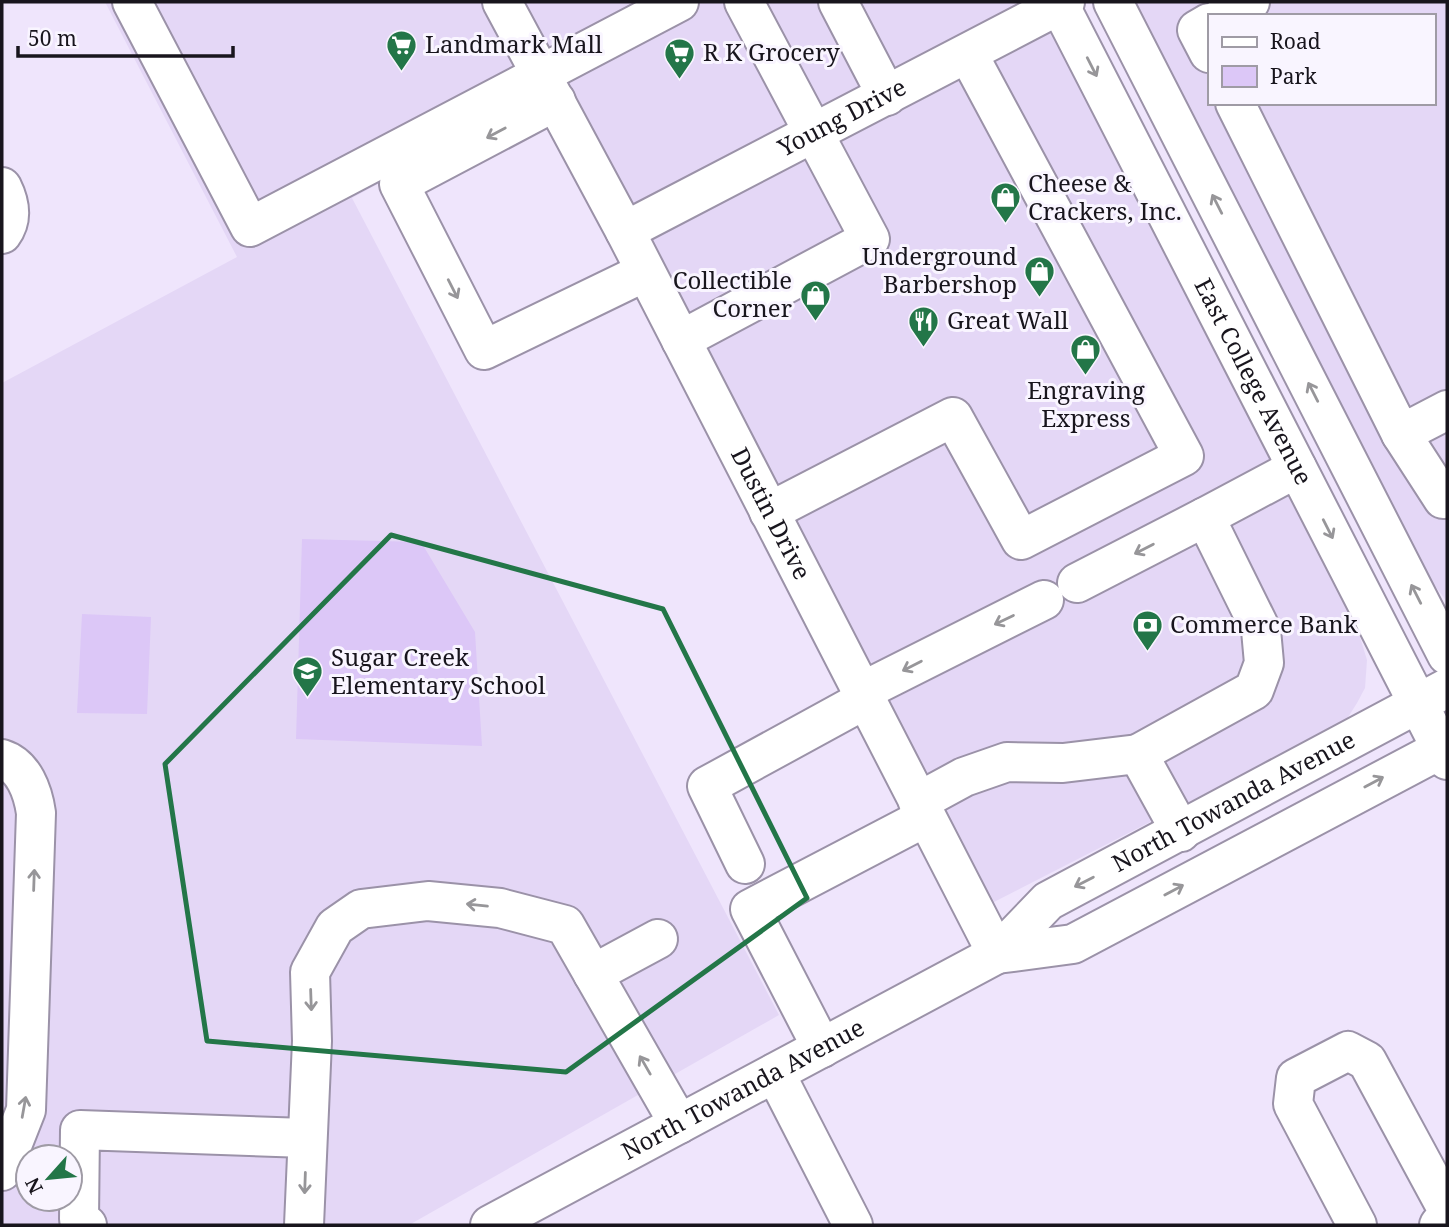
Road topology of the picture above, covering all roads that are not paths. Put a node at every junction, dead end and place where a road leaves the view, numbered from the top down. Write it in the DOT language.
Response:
graph roads {
  1 [pos="132,2"];
  2 [pos="502,2"];
  3 [pos="679,2"];
  4 [pos="744,2"];
  5 [pos="838,2"];
  6 [pos="1114,2"];
  7 [pos="1250,2"];
  8 [pos="1061,3"];
  9 [pos="1227,14"];
  10 [pos="1208,24"];
  11 [pos="1208,51"];
  12 [pos="968,54"];
  13 [pos="550,88"];
  14 [pos="887,96"];
  15 [pos="1236,105"];
  16 [pos="813,134"];
  17 [pos="2,187"];
  18 [pos="625,231"];
  19 [pos="2,234"];
  20 [pos="645,272"];
  21 [pos="681,340"];
  22 [pos="1447,410"];
  23 [pos="1401,433"];
  24 [pos="1297,468"];
  25 [pos="1446,501"];
  26 [pos="769,512"];
  27 [pos="1205,517"];
  28 [pos="1447,655"];
  29 [pos="864,695"];
  30 [pos="1433,696"];
  31 [pos="1445,752"];
  32 [pos="1138,754"];
  33 [pos="2,759"];
  34 [pos="922,809"];
  35 [pos="1181,832"];
  36 [pos="745,864"];
  37 [pos="658,939"];
  38 [pos="997,954"];
  39 [pos="593,974"];
  40 [pos="822,1048"];
  41 [pos="775,1073"];
  42 [pos="679,1124"];
  43 [pos="306,1138"];
  44 [pos="2,1171"];
  45 [pos="87,1225"];
  46 [pos="303,1225"];
  47 [pos="490,1225"];
  48 [pos="853,1225"];
  49 [pos="1357,1225"];
  50 [pos="1439,1225"];
  1 -- 13 [label="main road"];
  2 -- 13 [label="main road, Dustin Drive"];
  3 -- 13 [label="main road"];
  4 -- 16 [label="main road"];
  5 -- 14 [label="main road"];
  6 -- 8 [label="main road"];
  28 -- 6 [label="main road, East College Avenue, one-way"];
  7 -- 9 [label="main road"];
  8 -- 12 [label="main road, Young Drive"];
  8 -- 24 [label="main road, East College Avenue, one-way"];
  10 -- 11 [label="main road"];
  12 -- 14 [label="main road, Young Drive"];
  12 -- 26 [label="main road"];
  13 -- 18 [label="main road, Dustin Drive"];
  13 -- 20 [label="main road, one-way"];
  14 -- 16 [label="main road, Young Drive"];
  15 -- 23 [label="main road"];
  16 -- 18 [label="main road, Young Drive"];
  16 -- 21 [label="main road"];
  17 -- 19 [label="main road"];
  18 -- 20 [label="main road, Dustin Drive"];
  20 -- 21 [label="main road, Dustin Drive"];
  21 -- 26 [label="main road, Dustin Drive"];
  22 -- 23 [label="main road"];
  23 -- 25 [label="main road"];
  24 -- 27 [label="main road"];
  24 -- 30 [label="main road, East College Avenue, one-way"];
  26 -- 29 [label="main road, Dustin Drive"];
  27 -- 29 [label="main road, one-way"];
  27 -- 32 [label="main road"];
  29 -- 34 [label="main road, Dustin Drive"];
  29 -- 36 [label="main road"];
  30 -- 31 [label="main road, East College Avenue"];
  30 -- 35 [label="main road, North Towanda Avenue"];
  38 -- 31 [label="main road, North Towanda Avenue, one-way"];
  32 -- 34 [label="main road"];
  32 -- 35 [label="main road"];
  44 -- 33 [label="main road, one-way"];
  34 -- 38 [label="main road, Dustin Drive"];
  34 -- 40 [label="main road"];
  35 -- 38 [label="main road, North Towanda Avenue, one-way"];
  37 -- 39 [label="main road"];
  38 -- 40 [label="main road, North Towanda Avenue"];
  42 -- 39 [label="main road, one-way"];
  39 -- 43 [label="main road, one-way"];
  40 -- 41 [label="main road, North Towanda Avenue"];
  41 -- 42 [label="main road, North Towanda Avenue"];
  41 -- 48 [label="main road"];
  42 -- 47 [label="main road, North Towanda Avenue"];
  43 -- 45 [label="main road"];
  43 -- 46 [label="main road, one-way"];
  49 -- 50 [label="main road"];
}
